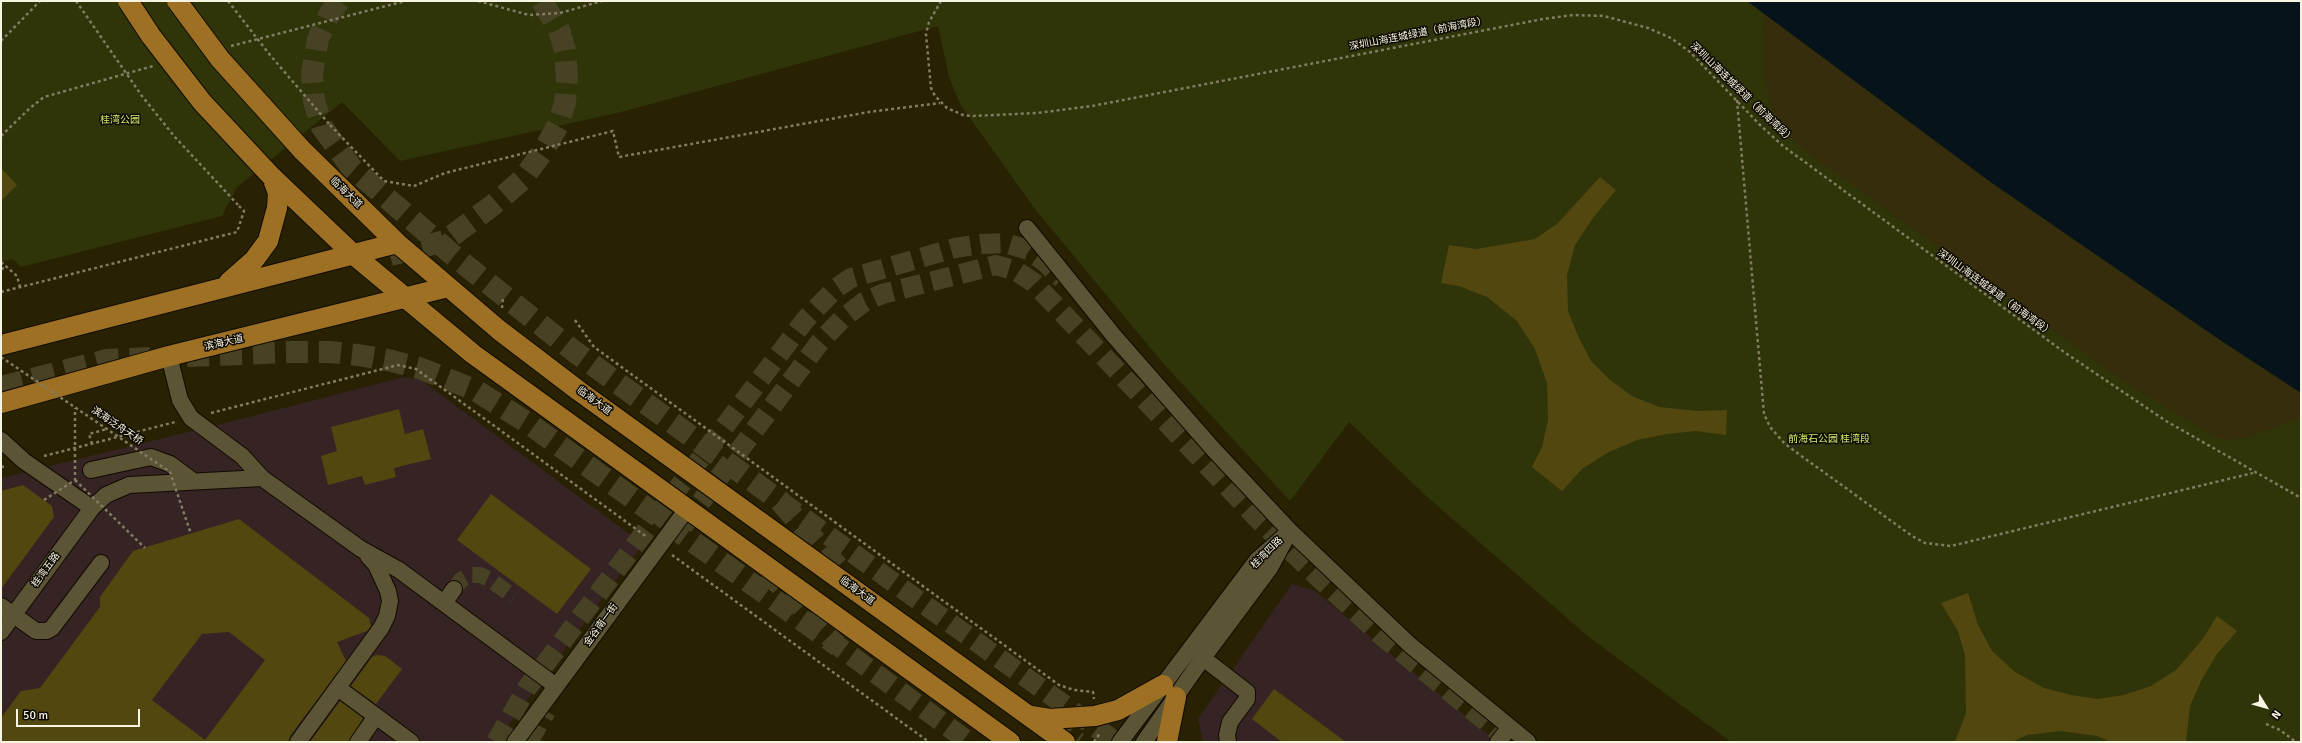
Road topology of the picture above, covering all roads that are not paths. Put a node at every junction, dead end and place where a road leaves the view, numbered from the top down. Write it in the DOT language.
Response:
graph roads {
  1 [pos="128,1"];
  2 [pos="177,1"];
  3 [pos="272,176"];
  4 [pos="1027,228"];
  5 [pos="397,243"];
  6 [pos="354,255"];
  7 [pos="222,286"];
  8 [pos="448,287"];
  9 [pos="404,299"];
  10 [pos="1,345"];
  11 [pos="168,356"];
  12 [pos="1,403"];
  13 [pos="1,440"];
  14 [pos="92,470"];
  15 [pos="262,478"];
  16 [pos="193,480"];
  17 [pos="92,508"];
  18 [pos="687,508"];
  19 [pos="1290,531"];
  20 [pos="361,549"];
  21 [pos="101,563"];
  22 [pos="454,589"];
  23 [pos="444,603"];
  24 [pos="7,611"];
  25 [pos="1,632"];
  26 [pos="1203,658"];
  27 [pos="556,686"];
  28 [pos="338,688"];
  29 [pos="1170,691"];
  30 [pos="376,716"];
  31 [pos="1029,716"];
  32 [pos="1510,727"];
  33 [pos="1003,738"];
  34 [pos="298,742"];
  35 [pos="358,742"];
  36 [pos="411,742"];
  37 [pos="515,742"];
  38 [pos="1065,742"];
  39 [pos="1120,742"];
  40 [pos="1144,742"];
  41 [pos="1167,742"];
  42 [pos="1228,742"];
  43 [pos="1498,742"];
  44 [pos="1528,742"];
  1 -- 3 [label="main road, bridge"];
  2 -- 5 [label="main road, 临海大道, bridge"];
  3 -- 6 [label="main road"];
  3 -- 7 [label="main road"];
  4 -- 19 [label="street"];
  5 -- 6 [label="main road"];
  5 -- 8 [label="main road, 临海大道"];
  6 -- 7 [label="main road"];
  6 -- 9 [label="main road"];
  7 -- 10 [label="main road"];
  8 -- 9 [label="main road, 滨海大道"];
  8 -- 31 [label="main road, 临海大道"];
  9 -- 11 [label="main road, 滨海大道"];
  9 -- 18 [label="main road"];
  11 -- 12 [label="main road, 滨海大道"];
  11 -- 15 [label="street"];
  13 -- 17 [label="street"];
  14 -- 16 [label="street"];
  15 -- 16 [label="street, 桂湾五路"];
  15 -- 20 [label="street"];
  16 -- 17 [label="street, 桂湾五路"];
  17 -- 24 [label="street, 桂湾五路"];
  18 -- 27 [label="street, 金谷南一街"];
  18 -- 33 [label="main road"];
  19 -- 26 [label="street, 桂湾四路"];
  19 -- 29 [label="street, 桂湾四路"];
  19 -- 32 [label="street"];
  20 -- 23 [label="street"];
  20 -- 28 [label="street"];
  21 -- 24 [label="street"];
  22 -- 23 [label="street"];
  23 -- 27 [label="street"];
  24 -- 25 [label="street, 桂湾五路"];
  26 -- 29 [label="street, 桂湾四路"];
  26 -- 42 [label="street"];
  27 -- 37 [label="street, 金谷南一街"];
  28 -- 30 [label="street"];
  28 -- 34 [label="street"];
  29 -- 31 [label="main road"];
  29 -- 39 [label="street, 桂湾四路"];
  29 -- 40 [label="street, 桂湾四路"];
  29 -- 41 [label="main road"];
  30 -- 35 [label="street"];
  30 -- 36 [label="street"];
  31 -- 38 [label="main road, 临海大道"];
  32 -- 43 [label="street"];
  32 -- 44 [label="street"];
}
